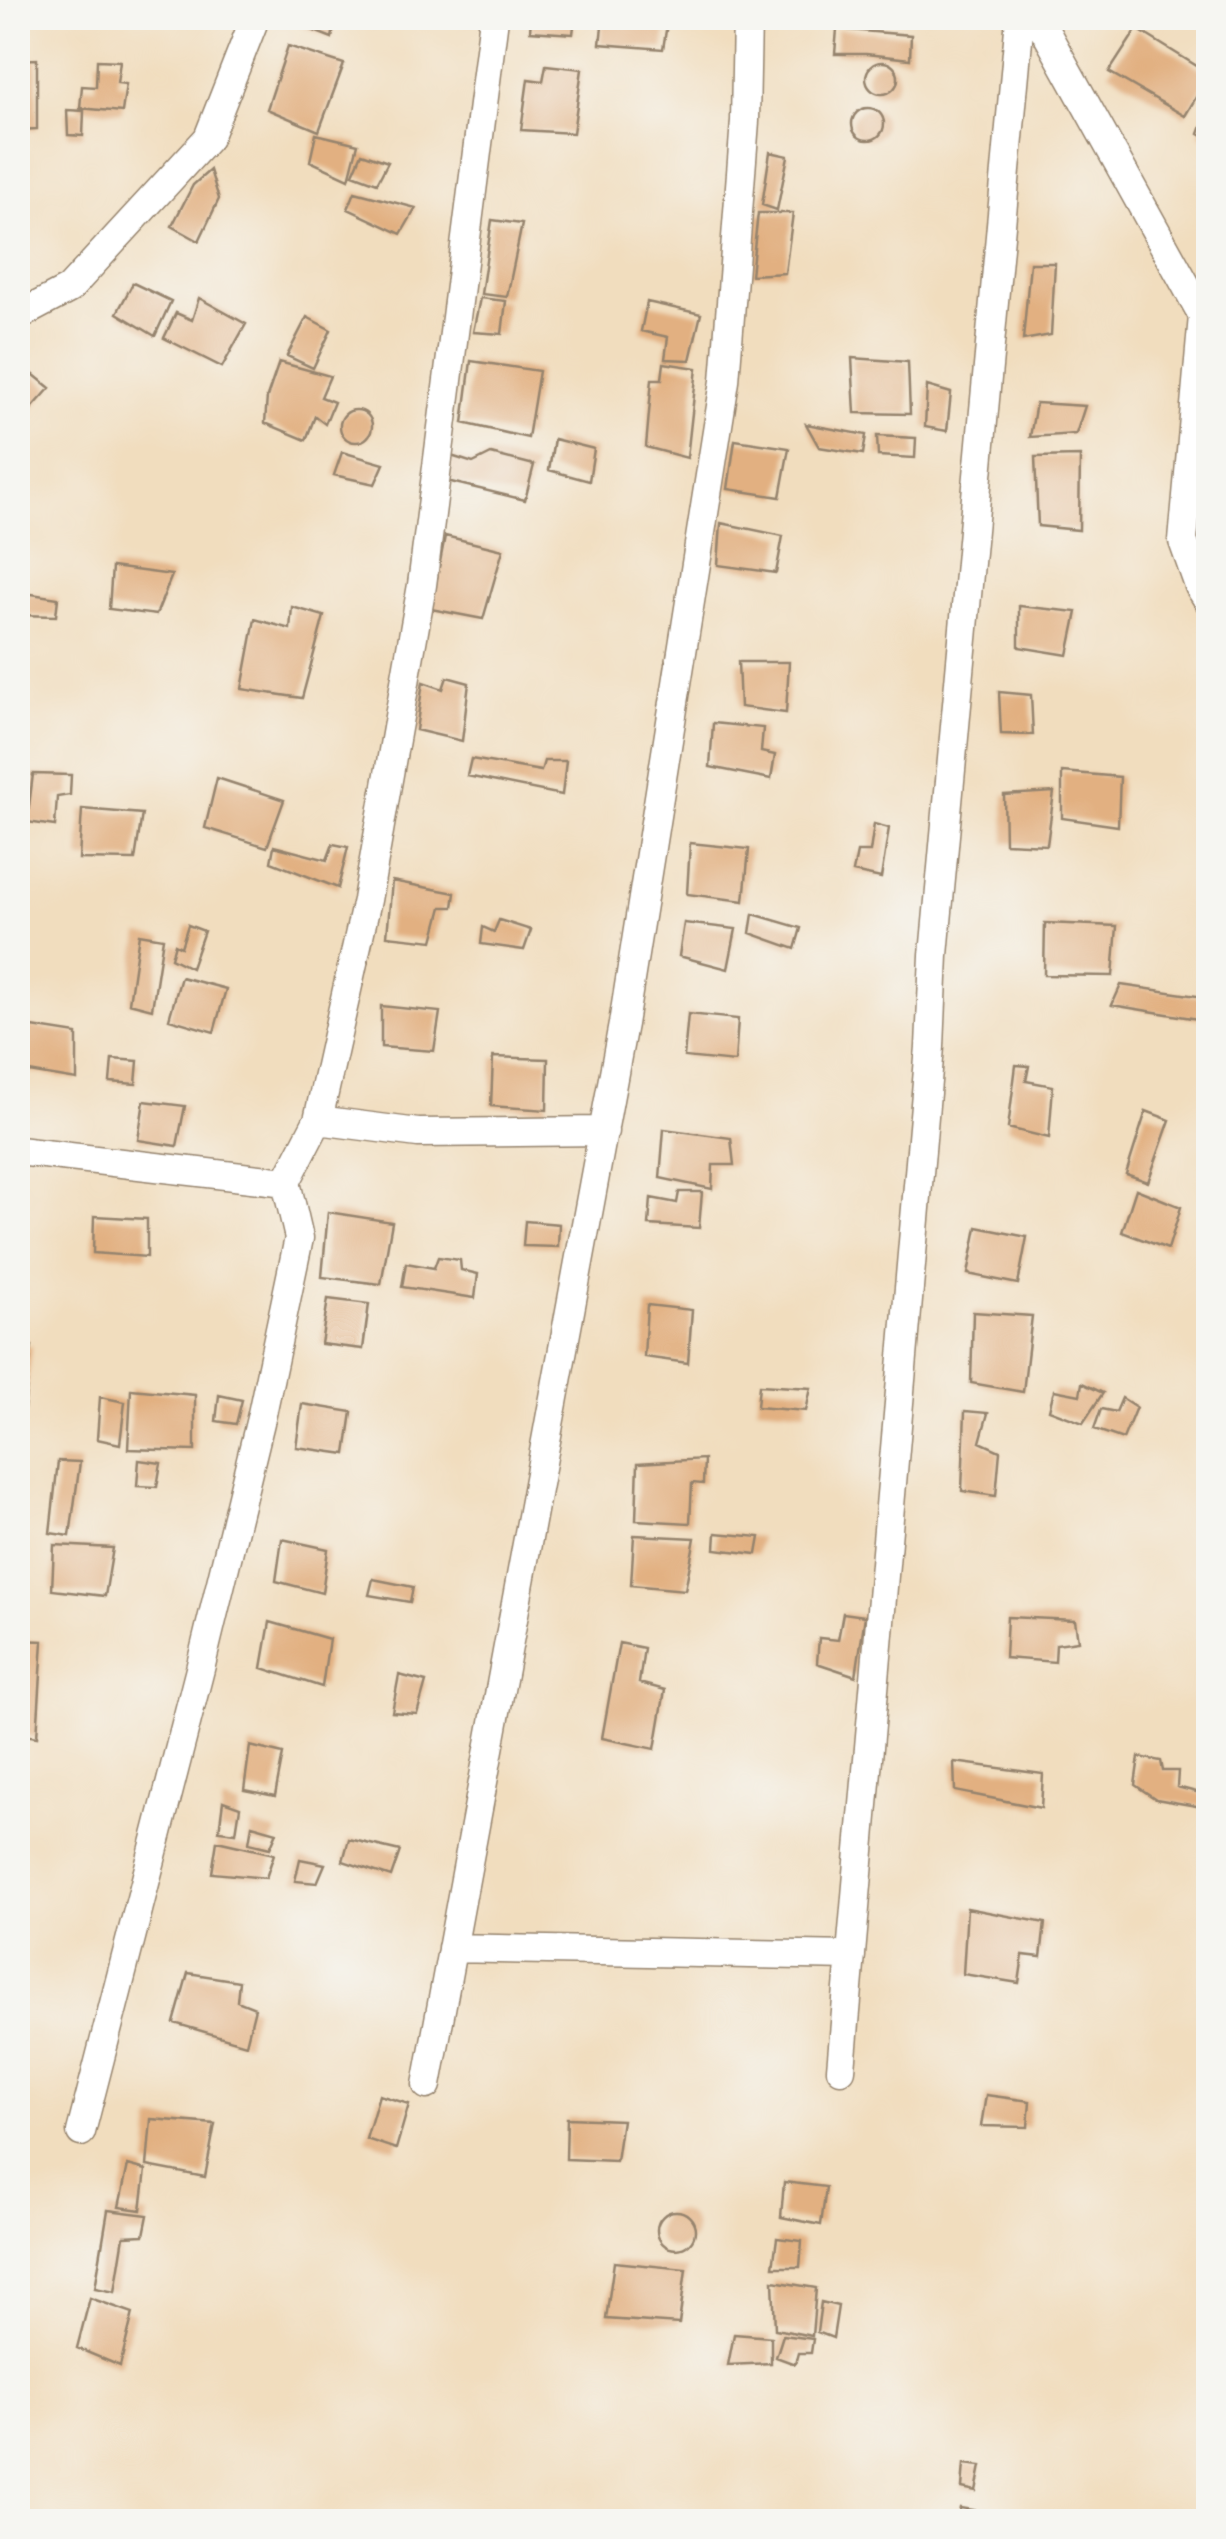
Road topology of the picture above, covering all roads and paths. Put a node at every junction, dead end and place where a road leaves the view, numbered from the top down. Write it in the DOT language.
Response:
graph roads {
  1 [pos="254,18"];
  2 [pos="494,18"];
  3 [pos="747,18"];
  4 [pos="1020,18"];
  5 [pos="1038,18"];
  6 [pos="18,316"];
  7 [pos="1208,600"];
  8 [pos="318,1120"];
  9 [pos="604,1131"];
  10 [pos="18,1151"];
  11 [pos="286,1182"];
  12 [pos="452,1948"];
  13 [pos="851,1956"];
  14 [pos="841,2069"];
  15 [pos="427,2084"];
  16 [pos="81,2132"];
  1 -- 6 [label="street"];
  2 -- 8 [label="street"];
  3 -- 9 [label="street"];
  4 -- 13 [label="street"];
  5 -- 7 [label="street"];
  8 -- 9 [label="street"];
  8 -- 11 [label="street"];
  9 -- 12 [label="street"];
  10 -- 11 [label="street"];
  11 -- 16 [label="street"];
  12 -- 13 [label="street"];
  12 -- 15 [label="street"];
  13 -- 14 [label="street"];
}
